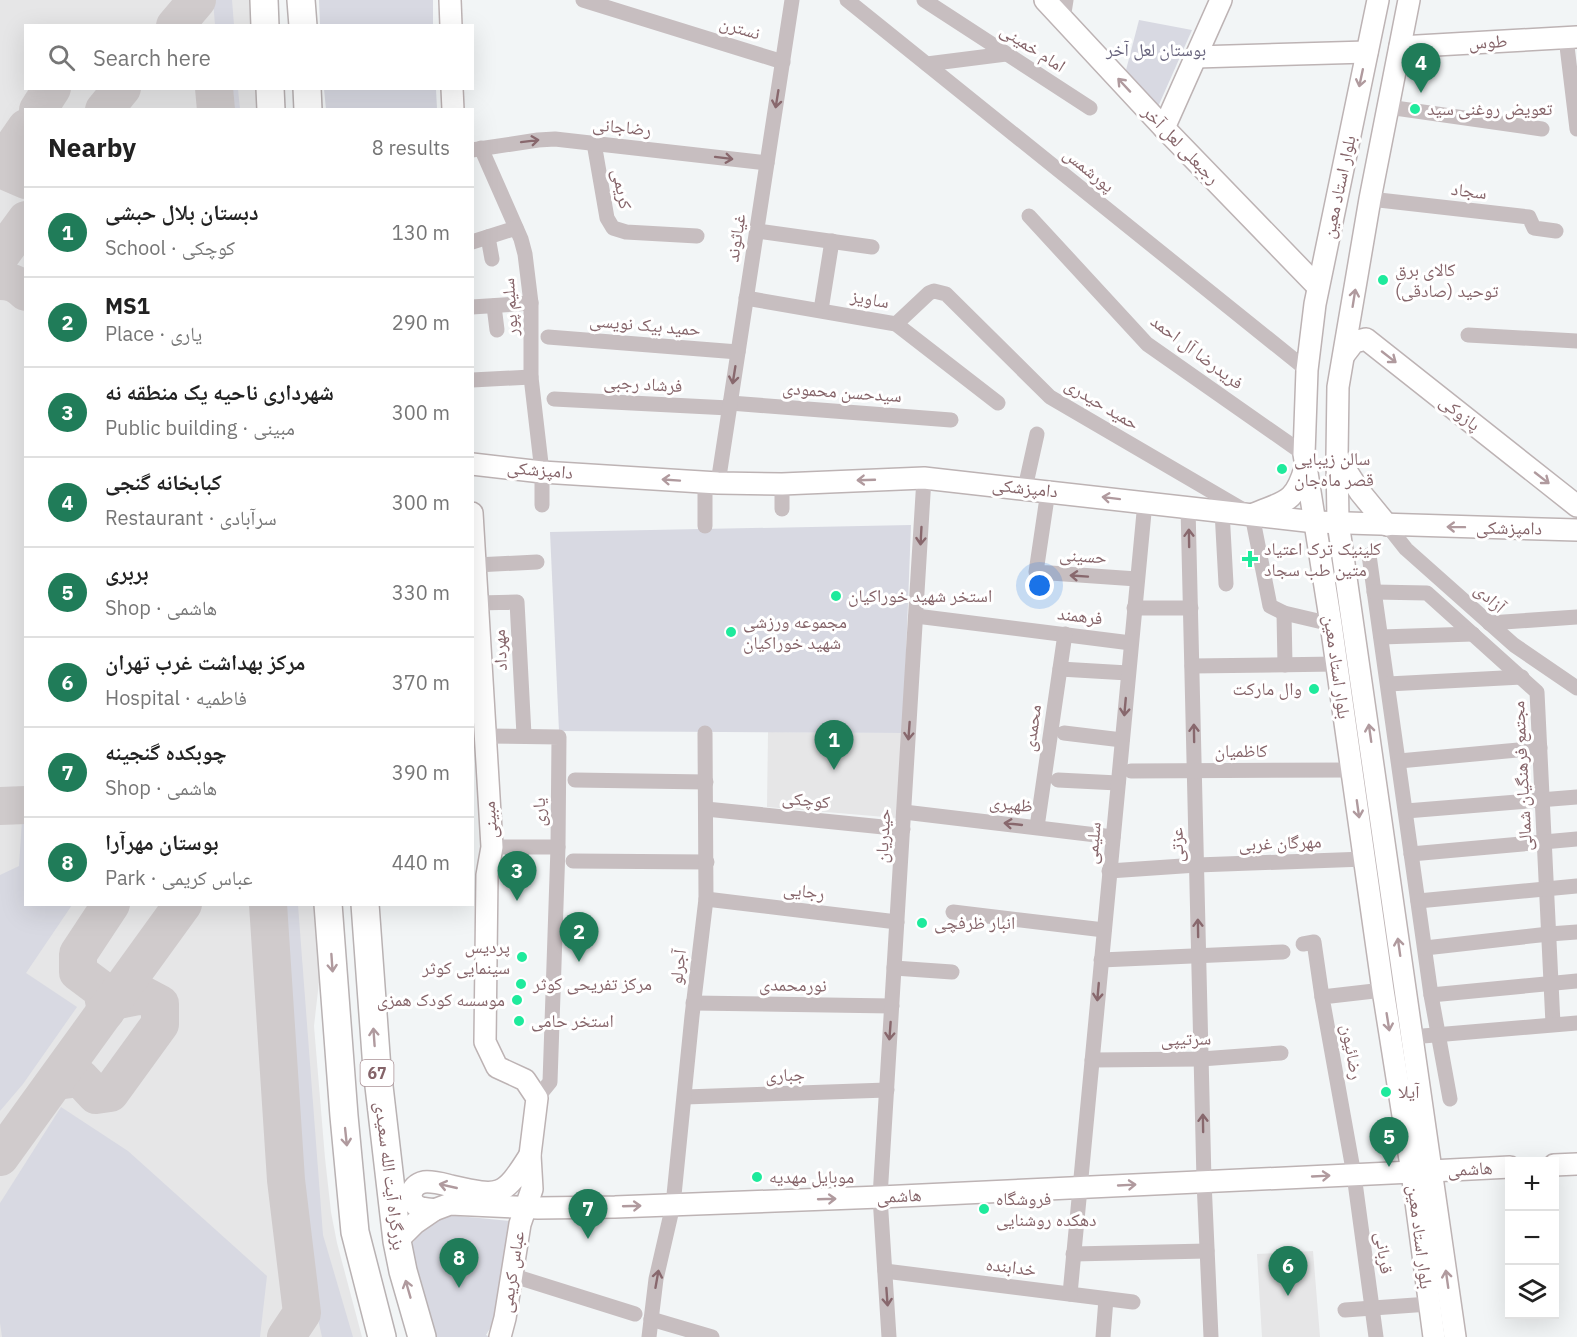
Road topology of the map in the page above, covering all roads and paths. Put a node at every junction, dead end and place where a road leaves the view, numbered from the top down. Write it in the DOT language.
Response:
graph roads {
  1 [pos="264,0"];
  2 [pos="301,0"];
  3 [pos="450,0"];
  4 [pos="583,0"];
  5 [pos="792,0"];
  6 [pos="847,0"];
  7 [pos="924,0"];
  8 [pos="1045,0"];
  9 [pos="1221,0"];
  10 [pos="1378,0"];
  11 [pos="1409,0"];
  12 [pos="1065,9"];
  13 [pos="265,24"];
  14 [pos="303,24"];
  15 [pos="451,24"];
  16 [pos="1571,37"];
  17 [pos="1400,47"];
  18 [pos="1367,52"];
  19 [pos="1006,54"];
  20 [pos="1196,57"];
  21 [pos="783,62"];
  22 [pos="927,64"];
  23 [pos="270,90"];
  24 [pos="307,90"];
  25 [pos="452,90"];
  26 [pos="1388,107"];
  27 [pos="271,108"];
  28 [pos="308,108"];
  29 [pos="453,108"];
  30 [pos="1090,108"];
  31 [pos="1164,128"];
  32 [pos="1542,129"];
  33 [pos="1577,129"];
  34 [pos="594,143"];
  35 [pos="477,149"];
  36 [pos="767,163"];
  37 [pos="1370,199"];
  38 [pos="1029,216"];
  39 [pos="516,228"];
  40 [pos="757,231"];
  41 [pos="1556,231"];
  42 [pos="697,236"];
  43 [pos="488,237"];
  44 [pos="474,241"];
  45 [pos="832,241"];
  46 [pos="872,246"];
  47 [pos="492,259"];
  48 [pos="1318,287"];
  49 [pos="746,298"];
  50 [pos="531,303"];
  51 [pos="494,306"];
  52 [pos="474,307"];
  53 [pos="821,310"];
  54 [pos="896,324"];
  55 [pos="497,330"];
  56 [pos="1468,335"];
  57 [pos="548,337"];
  58 [pos="1577,341"];
  59 [pos="738,352"];
  60 [pos="1344,356"];
  61 [pos="1307,370"];
  62 [pos="531,377"];
  63 [pos="474,380"];
  64 [pos="1338,387"];
  65 [pos="554,399"];
  66 [pos="998,403"];
  67 [pos="730,406"];
  68 [pos="951,420"];
  69 [pos="1037,434"];
  70 [pos="1337,456"];
  71 [pos="1305,459"];
  72 [pos="474,464"];
  73 [pos="542,472"];
  74 [pos="924,478"];
  75 [pos="711,482"];
  76 [pos="782,484"];
  77 [pos="1025,488"];
  78 [pos="1048,491"];
  79 [pos="1573,498"];
  80 [pos="1144,502"];
  81 [pos="542,505"];
  82 [pos="1188,507"];
  83 [pos="782,509"];
  84 [pos="1222,511"];
  85 [pos="1252,515"];
  86 [pos="1315,522"];
  87 [pos="1338,522"];
  88 [pos="1387,525"];
  89 [pos="705,526"];
  90 [pos="1577,530"];
  91 [pos="1369,555"];
  92 [pos="537,562"];
  93 [pos="474,565"];
  94 [pos="1137,579"];
  95 [pos="1226,584"];
  96 [pos="1374,592"];
  97 [pos="478,603"];
  98 [pos="1134,608"];
  99 [pos="1191,608"];
  100 [pos="1284,613"];
  101 [pos="916,616"];
  102 [pos="1577,617"];
  103 [pos="1489,623"];
  104 [pos="1331,624"];
  105 [pos="1065,634"];
  106 [pos="1473,634"];
  107 [pos="1381,637"];
  108 [pos="1131,643"];
  109 [pos="1360,663"];
  110 [pos="1337,664"];
  111 [pos="1285,665"];
  112 [pos="1192,666"];
  113 [pos="1060,669"];
  114 [pos="1128,673"];
  115 [pos="1522,677"];
  116 [pos="1388,684"];
  117 [pos="1577,688"];
  118 [pos="705,733"];
  119 [pos="1064,734"];
  120 [pos="479,735"];
  121 [pos="524,735"];
  122 [pos="1122,740"];
  123 [pos="1540,748"];
  124 [pos="1399,760"];
  125 [pos="1353,770"];
  126 [pos="1131,771"];
  127 [pos="1194,771"];
  128 [pos="576,780"];
  129 [pos="1058,780"];
  130 [pos="706,782"];
  131 [pos="1118,783"];
  132 [pos="1577,797"];
  133 [pos="1542,800"];
  134 [pos="706,809"];
  135 [pos="904,812"];
  136 [pos="1406,812"];
  137 [pos="1037,827"];
  138 [pos="903,829"];
  139 [pos="1113,837"];
  140 [pos="1577,839"];
  141 [pos="1545,841"];
  142 [pos="492,847"];
  143 [pos="558,847"];
  144 [pos="1411,854"];
  145 [pos="1365,859"];
  146 [pos="573,861"];
  147 [pos="707,862"];
  148 [pos="1197,865"];
  149 [pos="1109,872"];
  150 [pos="487,875"];
  151 [pos="1577,886"];
  152 [pos="1547,888"];
  153 [pos="706,899"];
  154 [pos="1418,901"];
  155 [pos="328,906"];
  156 [pos="365,906"];
  157 [pos="953,912"];
  158 [pos="897,922"];
  159 [pos="1104,930"];
  160 [pos="1577,932"];
  161 [pos="1549,934"];
  162 [pos="1303,945"];
  163 [pos="1425,948"];
  164 [pos="1282,952"];
  165 [pos="1199,957"];
  166 [pos="1101,960"];
  167 [pos="894,968"];
  168 [pos="952,972"];
  169 [pos="1577,981"];
  170 [pos="1551,982"];
  171 [pos="1383,990"];
  172 [pos="1431,995"];
  173 [pos="1322,997"];
  174 [pos="693,1003"];
  175 [pos="892,1006"];
  176 [pos="1577,1023"];
  177 [pos="1553,1024"];
  178 [pos="1437,1035"];
  179 [pos="1411,1037"];
  180 [pos="1281,1053"];
  181 [pos="1202,1059"];
  182 [pos="1092,1060"];
  183 [pos="887,1090"];
  184 [pos="685,1097"];
  185 [pos="537,1098"];
  186 [pos="1450,1099"];
  187 [pos="530,1155"];
  188 [pos="1577,1164"];
  189 [pos="1559,1165"];
  190 [pos="1505,1167"];
  191 [pos="1422,1172"];
  192 [pos="1354,1175"];
  193 [pos="1204,1181"];
  194 [pos="1079,1187"];
  195 [pos="880,1197"];
  196 [pos="674,1205"];
  197 [pos="524,1207"];
  198 [pos="434,1210"];
  199 [pos="397,1241"];
  200 [pos="1207,1251"];
  201 [pos="1073,1254"];
  202 [pos="885,1271"];
  203 [pos="511,1275"];
  204 [pos="1070,1294"];
  205 [pos="1106,1299"];
  206 [pos="1133,1302"];
  207 [pos="1429,1304"];
  208 [pos="1372,1309"];
  209 [pos="1345,1310"];
  210 [pos="635,1314"];
  211 [pos="651,1319"];
  212 [pos="382,1337"];
  213 [pos="422,1337"];
  214 [pos="500,1337"];
  215 [pos="649,1337"];
  216 [pos="712,1337"];
  217 [pos="889,1337"];
  218 [pos="1103,1337"];
  219 [pos="1211,1337"];
  220 [pos="1376,1337"];
  221 [pos="1434,1337"];
  222 [pos="1455,1337"];
  1 -- 13 [label="highway"];
  2 -- 14 [label="highway"];
  3 -- 15 [label="main road"];
  4 -- 21 [label="street, نسترن"];
  5 -- 21 [label="street, غیاثوند"];
  6 -- 22 [label="street, پورشمس"];
  7 -- 19 [label="street, امام خمینی"];
  8 -- 12 [label="main road, رجبعلی لعل آخر"];
  9 -- 20 [label="main road"];
  10 -- 18 [label="main road, بلوار استاد معین"];
  11 -- 17 [label="main road, بلوار استاد معین"];
  31 -- 12 [label="main road, رجبعلی لعل آخر, one-way"];
  16 -- 17 [label="main road, طوس"];
  16 -- 33 [label="street"];
  17 -- 26 [label="main road, بلوار استاد معین"];
  18 -- 20 [label="main road"];
  18 -- 48 [label="main road, بلوار استاد معین, one-way"];
  19 -- 22 [label="street"];
  19 -- 30 [label="street, امام خمینی"];
  20 -- 31 [label="main road"];
  21 -- 36 [label="street, غیاثوند, one-way"];
  22 -- 61 [label="street, پورشمس"];
  23 -- 27 [label="highway"];
  24 -- 28 [label="highway"];
  25 -- 29 [label="main road"];
  26 -- 32 [label="street"];
  26 -- 37 [label="main road, بلوار استاد معین"];
  31 -- 48 [label="main road, رجبعلی لعل آخر"];
  35 -- 34 [label="street, رضاجانی, one-way"];
  34 -- 36 [label="street, رضاجانی, one-way"];
  34 -- 42 [label="street, کریمی"];
  35 -- 39 [label="street, سلیم پور"];
  36 -- 40 [label="street, غیاثوند"];
  37 -- 41 [label="street, سجاد"];
  60 -- 37 [label="main road, بلوار استاد معین, one-way"];
  38 -- 71 [label="street, فریدرضا آل احمد"];
  39 -- 43 [label="street"];
  39 -- 50 [label="street, سلیم پور"];
  40 -- 45 [label="street"];
  40 -- 49 [label="street, غیاثوند"];
  43 -- 44 [label="street"];
  43 -- 47 [label="street"];
  45 -- 46 [label="street"];
  45 -- 53 [label="street"];
  48 -- 61 [label="main road, بلوار استاد معین"];
  49 -- 53 [label="street, ساویز"];
  49 -- 59 [label="street, غیاثوند"];
  50 -- 51 [label="street"];
  50 -- 62 [label="street, سلیم پور"];
  51 -- 52 [label="street"];
  51 -- 55 [label="street"];
  53 -- 54 [label="street, ساویز"];
  54 -- 66 [label="street, ساویز"];
  54 -- 85 [label="street, حمید حیدری"];
  56 -- 58 [label="street"];
  57 -- 59 [label="street, حمید بیک نویسی"];
  59 -- 67 [label="street, غیاثوند, one-way"];
  60 -- 64 [label="main road, بلوار استاد معین"];
  60 -- 79 [label="main road, پازوکی, one-way"];
  61 -- 64 [label="main road"];
  61 -- 71 [label="main road, بلوار استاد معین"];
  62 -- 63 [label="street"];
  62 -- 73 [label="street, سلیم پور"];
  64 -- 70 [label="main road, بلوار استاد معین"];
  65 -- 67 [label="street, فرشاد رجبی"];
  67 -- 68 [label="street, سیدحسن محمودی"];
  67 -- 75 [label="street, غیاثوند"];
  69 -- 77 [label="street"];
  70 -- 87 [label="main road, بلوار استاد معین"];
  70 -- 88 [label="main road"];
  71 -- 85 [label="main road"];
  71 -- 86 [label="main road, بلوار استاد معین"];
  72 -- 73 [label="main road, دامپزشکی"];
  75 -- 73 [label="main road, دامپزشکی, one-way"];
  73 -- 81 [label="street, سلیم پور"];
  74 -- 76 [label="main road, دامپزشکی, one-way"];
  74 -- 77 [label="main road, دامپزشکی"];
  74 -- 101 [label="street, حیدریان, one-way"];
  75 -- 76 [label="main road, دامپزشکی"];
  75 -- 89 [label="street, غیاثوند"];
  76 -- 83 [label="street"];
  77 -- 78 [label="main road, دامپزشکی"];
  80 -- 78 [label="main road, دامپزشکی, one-way"];
  94 -- 78 [label="street, حسینی, one-way"];
  80 -- 82 [label="main road, دامپزشکی"];
  80 -- 94 [label="street, سلیمی"];
  82 -- 84 [label="main road, دامپزشکی"];
  99 -- 82 [label="street, عزتی, one-way"];
  84 -- 85 [label="main road, دامپزشکی"];
  84 -- 95 [label="street"];
  85 -- 86 [label="main road, دامپزشکی"];
  85 -- 100 [label="street"];
  86 -- 87 [label="main road, دامپزشکی"];
  86 -- 104 [label="main road, بلوار استاد معین"];
  87 -- 88 [label="main road, دامپزشکی"];
  87 -- 109 [label="main road, بلوار استاد معین"];
  90 -- 88 [label="main road, دامپزشکی, one-way"];
  88 -- 103 [label="street, آزادی"];
  91 -- 96 [label="street"];
  92 -- 93 [label="street"];
  93 -- 97 [label="main road, مبینی"];
  94 -- 98 [label="street, سلیمی"];
  96 -- 106 [label="street, مجتمع فرهنگیان شمالی"];
  96 -- 107 [label="street"];
  97 -- 120 [label="main road, مبینی"];
  97 -- 121 [label="street, مهرداد"];
  98 -- 99 [label="street"];
  98 -- 108 [label="street, سلیمی"];
  99 -- 112 [label="street, عزتی"];
  100 -- 104 [label="street"];
  100 -- 111 [label="street"];
  101 -- 105 [label="street, فرهمند"];
  101 -- 135 [label="street, حیدریان, one-way"];
  102 -- 103 [label="street"];
  103 -- 117 [label="street, آزادی"];
  104 -- 110 [label="main road, بلوار استاد معین"];
  105 -- 108 [label="street, فرهمند"];
  105 -- 113 [label="street, محمدی"];
  106 -- 107 [label="street"];
  106 -- 115 [label="street, مجتمع فرهنگیان شمالی"];
  107 -- 116 [label="street"];
  108 -- 114 [label="street, سلیمی"];
  109 -- 110 [label="main road"];
  179 -- 109 [label="main road, بلوار استاد معین, one-way"];
  110 -- 111 [label="street"];
  110 -- 125 [label="main road, بلوار استاد معین"];
  111 -- 112 [label="street"];
  127 -- 112 [label="street, عزتی, one-way"];
  113 -- 114 [label="street"];
  113 -- 137 [label="street, محمدی"];
  114 -- 122 [label="street, سلیمی, one-way"];
  115 -- 116 [label="street"];
  115 -- 123 [label="street, مجتمع فرهنگیان شمالی"];
  116 -- 124 [label="street"];
  118 -- 130 [label="street, آجرلو"];
  119 -- 122 [label="street"];
  120 -- 121 [label="street"];
  120 -- 142 [label="main road, مبینی"];
  120 -- 150 [label="main road, مبینی"];
  121 -- 143 [label="street, یاری"];
  122 -- 131 [label="street, سلیمی"];
  123 -- 124 [label="street"];
  123 -- 133 [label="street, مجتمع فرهنگیان شمالی"];
  124 -- 136 [label="street"];
  125 -- 127 [label="street, کاظمیان"];
  125 -- 145 [label="main road, بلوار استاد معین, one-way"];
  126 -- 127 [label="street, کاظمیان"];
  127 -- 148 [label="street, عزتی"];
  128 -- 130 [label="street"];
  129 -- 131 [label="street"];
  130 -- 134 [label="street, آجرلو"];
  131 -- 139 [label="street, سلیمی"];
  132 -- 133 [label="street"];
  133 -- 136 [label="street"];
  133 -- 141 [label="street, مجتمع فرهنگیان شمالی"];
  134 -- 138 [label="street, کوچکی"];
  134 -- 147 [label="street, آجرلو"];
  137 -- 135 [label="street, ظهیری, one-way"];
  135 -- 138 [label="street, حیدریان"];
  136 -- 144 [label="street"];
  137 -- 139 [label="street, ظهیری"];
  138 -- 158 [label="street, حیدریان"];
  139 -- 149 [label="street, سلیمی"];
  140 -- 141 [label="street"];
  141 -- 144 [label="street"];
  141 -- 152 [label="street, مجتمع فرهنگیان شمالی"];
  142 -- 143 [label="street"];
  142 -- 150 [label="main road, مبینی"];
  143 -- 185 [label="street, یاری"];
  144 -- 154 [label="street"];
  145 -- 148 [label="street, مهرگان غربی"];
  145 -- 171 [label="main road, بلوار استاد معین"];
  146 -- 147 [label="street"];
  147 -- 153 [label="street, آجرلو"];
  148 -- 149 [label="street, مهرگان غربی"];
  165 -- 148 [label="street, عزتی, one-way"];
  149 -- 159 [label="street, سلیمی"];
  150 -- 185 [label="main road, مبینی"];
  151 -- 152 [label="street"];
  152 -- 154 [label="street"];
  152 -- 161 [label="street, مجتمع فرهنگیان شمالی"];
  153 -- 158 [label="street, رجایی"];
  153 -- 174 [label="street, آجرلو"];
  154 -- 163 [label="street"];
  155 -- 212 [label="highway, 67, one-way"];
  199 -- 156 [label="highway, بزرگراه آیت الله سعیدی / 67, one-way"];
  157 -- 159 [label="street"];
  158 -- 167 [label="street, حیدریان"];
  159 -- 166 [label="street, سلیمی"];
  160 -- 161 [label="street"];
  161 -- 163 [label="street"];
  161 -- 170 [label="street, مجتمع فرهنگیان شمالی"];
  162 -- 173 [label="street, رضائیون"];
  163 -- 172 [label="street"];
  164 -- 165 [label="street"];
  165 -- 166 [label="street"];
  165 -- 181 [label="street, عزتی"];
  166 -- 182 [label="street, سلیمی, one-way"];
  167 -- 168 [label="street"];
  167 -- 175 [label="street, حیدریان"];
  169 -- 170 [label="street"];
  170 -- 172 [label="street"];
  170 -- 177 [label="street, مجتمع فرهنگیان شمالی"];
  171 -- 173 [label="street"];
  171 -- 191 [label="main road, بلوار استاد معین, one-way"];
  172 -- 178 [label="street"];
  173 -- 192 [label="street, رضائیون"];
  174 -- 175 [label="street, نورمحمدی"];
  174 -- 184 [label="street, آجرلو"];
  175 -- 183 [label="street, حیدریان, one-way"];
  176 -- 177 [label="street"];
  177 -- 178 [label="street"];
  178 -- 179 [label="street"];
  178 -- 186 [label="street"];
  179 -- 191 [label="main road, بلوار استاد معین"];
  180 -- 181 [label="street, سرتیپی"];
  181 -- 182 [label="street, سرتیپی"];
  193 -- 181 [label="street, عزتی, one-way"];
  182 -- 194 [label="street, سلیمی"];
  183 -- 184 [label="street, جباری"];
  183 -- 195 [label="street, حیدریان"];
  184 -- 196 [label="street, آجرلو"];
  185 -- 187 [label="main road"];
  187 -- 197 [label="main road, عباس کریمی"];
  187 -- 198 [label="main road, one-way"];
  188 -- 189 [label="main road"];
  190 -- 191 [label="main road, هاشمی"];
  191 -- 192 [label="main road, هاشمی"];
  191 -- 207 [label="main road, بلوار استاد معین"];
  222 -- 191 [label="main road, بلوار استاد معین, one-way"];
  193 -- 192 [label="main road, هاشمی, one-way"];
  192 -- 208 [label="street, قربانی"];
  194 -- 193 [label="main road, هاشمی, one-way"];
  193 -- 200 [label="street, عزتی"];
  194 -- 195 [label="main road, هاشمی"];
  194 -- 201 [label="street, سلیمی"];
  196 -- 195 [label="main road, هاشمی, one-way"];
  195 -- 202 [label="street, حیدریان"];
  197 -- 196 [label="main road, هاشمی, one-way"];
  211 -- 196 [label="street, آجرلو, one-way"];
  197 -- 198 [label="main road, هاشمی"];
  197 -- 203 [label="main road, عباس کریمی"];
  198 -- 199 [label="main road, هاشمی"];
  213 -- 199 [label="highway, بزرگراه آیت الله سعیدی / 67, one-way"];
  200 -- 201 [label="street"];
  200 -- 219 [label="street, عزتی"];
  201 -- 204 [label="street, سلیمی"];
  202 -- 204 [label="street, خدابنده"];
  202 -- 217 [label="street, حیدریان, one-way"];
  203 -- 210 [label="street"];
  203 -- 214 [label="main road, عباس کریمی"];
  204 -- 205 [label="street, خدابنده"];
  205 -- 206 [label="street, خدابنده"];
  205 -- 218 [label="street"];
  207 -- 208 [label="street"];
  207 -- 221 [label="main road, بلوار استاد معین"];
  208 -- 209 [label="street"];
  208 -- 220 [label="street, قربانی"];
  211 -- 215 [label="street, آجرلو"];
  211 -- 216 [label="street"];
}
